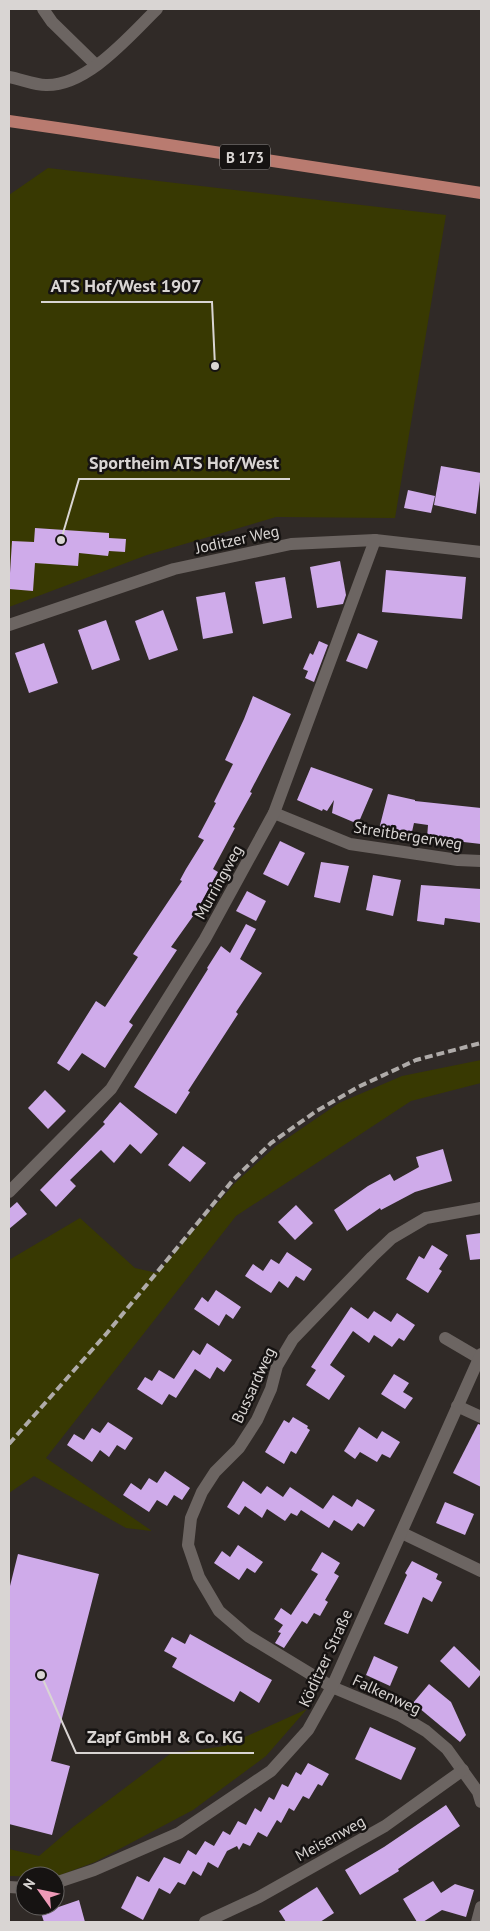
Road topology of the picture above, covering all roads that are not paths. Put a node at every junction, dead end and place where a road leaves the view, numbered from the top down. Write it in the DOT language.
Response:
graph roads {
  1 [pos="43,9"];
  2 [pos="158,9"];
  3 [pos="96,65"];
  4 [pos="9,77"];
  5 [pos="9,122"];
  6 [pos="481,193"];
  7 [pos="375,540"];
  8 [pos="481,552"];
  9 [pos="9,625"];
  10 [pos="274,813"];
  11 [pos="481,861"];
  12 [pos="9,1192"];
  13 [pos="481,1208"];
  14 [pos="445,1338"];
  15 [pos="480,1356"];
  16 [pos="457,1406"];
  17 [pos="481,1417"];
  18 [pos="402,1533"];
  19 [pos="481,1572"];
  20 [pos="332,1687"];
  21 [pos="463,1770"];
  22 [pos="481,1802"];
  23 [pos="65,1880"];
  24 [pos="481,1907"];
  25 [pos="206,1922"];
  26 [pos="477,1922"];
  1 -- 3 [label="street"];
  2 -- 3 [label="street"];
  3 -- 4 [label="street"];
  5 -- 6 [label="main road, B 173"];
  7 -- 8 [label="street, Joditzer Weg"];
  7 -- 9 [label="street, Joditzer Weg"];
  7 -- 10 [label="street, Murringweg"];
  10 -- 11 [label="street, Streitbergerweg"];
  10 -- 12 [label="street, Murringweg"];
  13 -- 20 [label="street, Bussardweg"];
  14 -- 15 [label="street"];
  15 -- 16 [label="street, Köditzer Straße"];
  16 -- 17 [label="street"];
  16 -- 18 [label="street, Köditzer Straße"];
  18 -- 19 [label="street"];
  18 -- 20 [label="street, Köditzer Straße"];
  20 -- 21 [label="street, Falkenweg"];
  20 -- 23 [label="street, Köditzer Straße"];
  21 -- 22 [label="street, Falkenweg"];
  21 -- 25 [label="street, Meisenweg"];
  24 -- 26 [label="street"];
}
